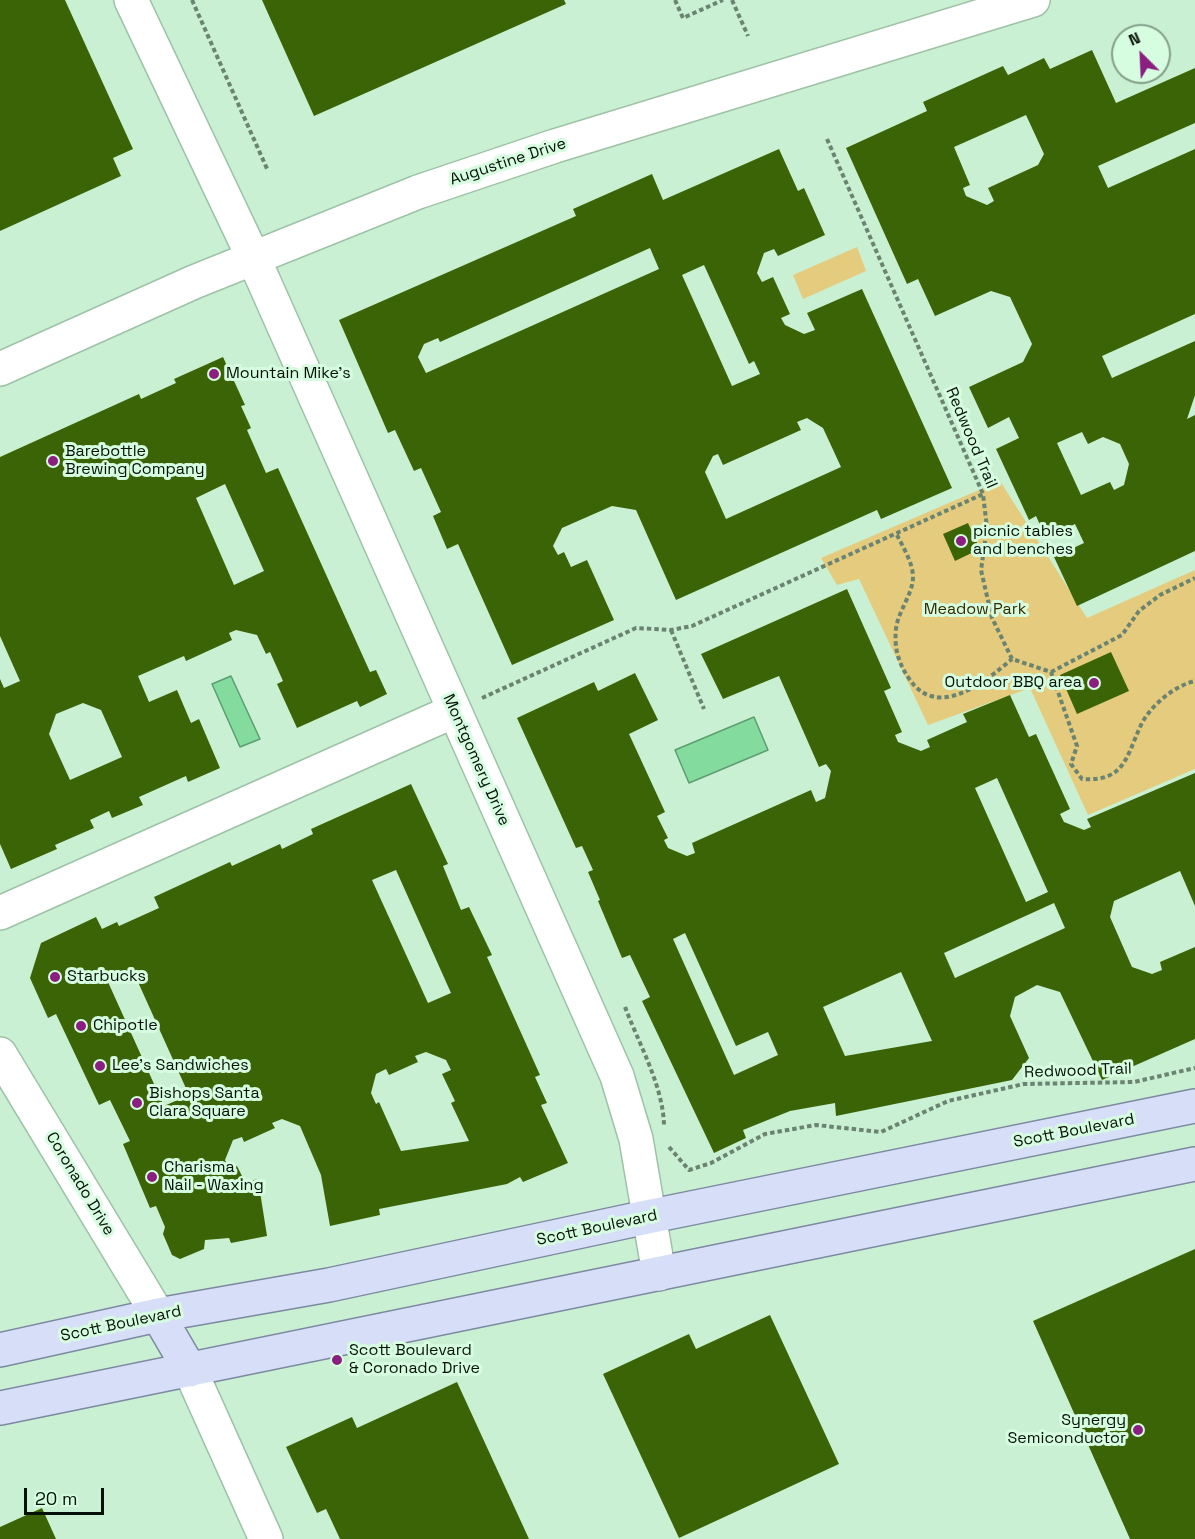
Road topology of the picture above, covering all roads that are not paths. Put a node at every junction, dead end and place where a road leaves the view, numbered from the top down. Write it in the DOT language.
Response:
graph roads {
  1 [pos="131,0"];
  2 [pos="1033,0"];
  3 [pos="253,257"];
  4 [pos="0,369"];
  5 [pos="454,711"];
  6 [pos="0,913"];
  7 [pos="0,1054"];
  8 [pos="1195,1106"];
  9 [pos="1195,1164"];
  10 [pos="647,1217"];
  11 [pos="659,1274"];
  12 [pos="159,1315"];
  13 [pos="0,1350"];
  14 [pos="190,1371"];
  15 [pos="0,1408"];
  16 [pos="266,1539"];
  1 -- 3 [label="street, Montgomery Drive"];
  2 -- 3 [label="street, Augustine Drive"];
  3 -- 4 [label="street, Augustine Drive"];
  3 -- 5 [label="street, Montgomery Drive"];
  5 -- 6 [label="street"];
  5 -- 10 [label="street, Montgomery Drive"];
  7 -- 12 [label="street, Coronado Drive"];
  8 -- 10 [label="main road, Scott Boulevard"];
  9 -- 11 [label="main road"];
  10 -- 11 [label="street, Montgomery Drive"];
  10 -- 12 [label="main road, Scott Boulevard"];
  11 -- 14 [label="main road"];
  12 -- 13 [label="main road, Scott Boulevard"];
  12 -- 14 [label="main road"];
  14 -- 15 [label="main road"];
  14 -- 16 [label="street"];
}
